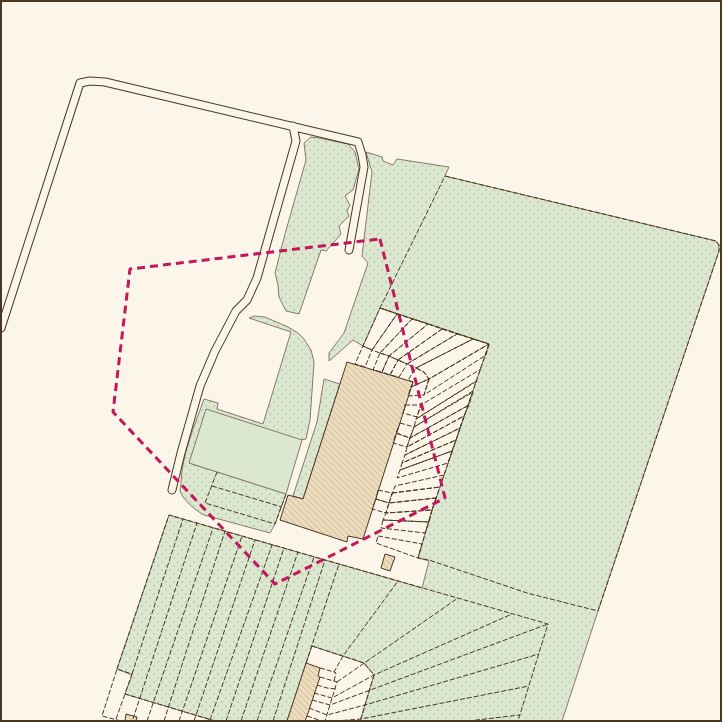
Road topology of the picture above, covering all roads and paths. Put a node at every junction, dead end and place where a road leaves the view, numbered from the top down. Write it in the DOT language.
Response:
graph roads {
  1 [pos="293,126"];
  2 [pos="349,250"];
  3 [pos="1,328"];
  4 [pos="172,490"];
  1 -- 2 [label="lane"];
  1 -- 3 [label="lane"];
  1 -- 4 [label="lane"];
}
